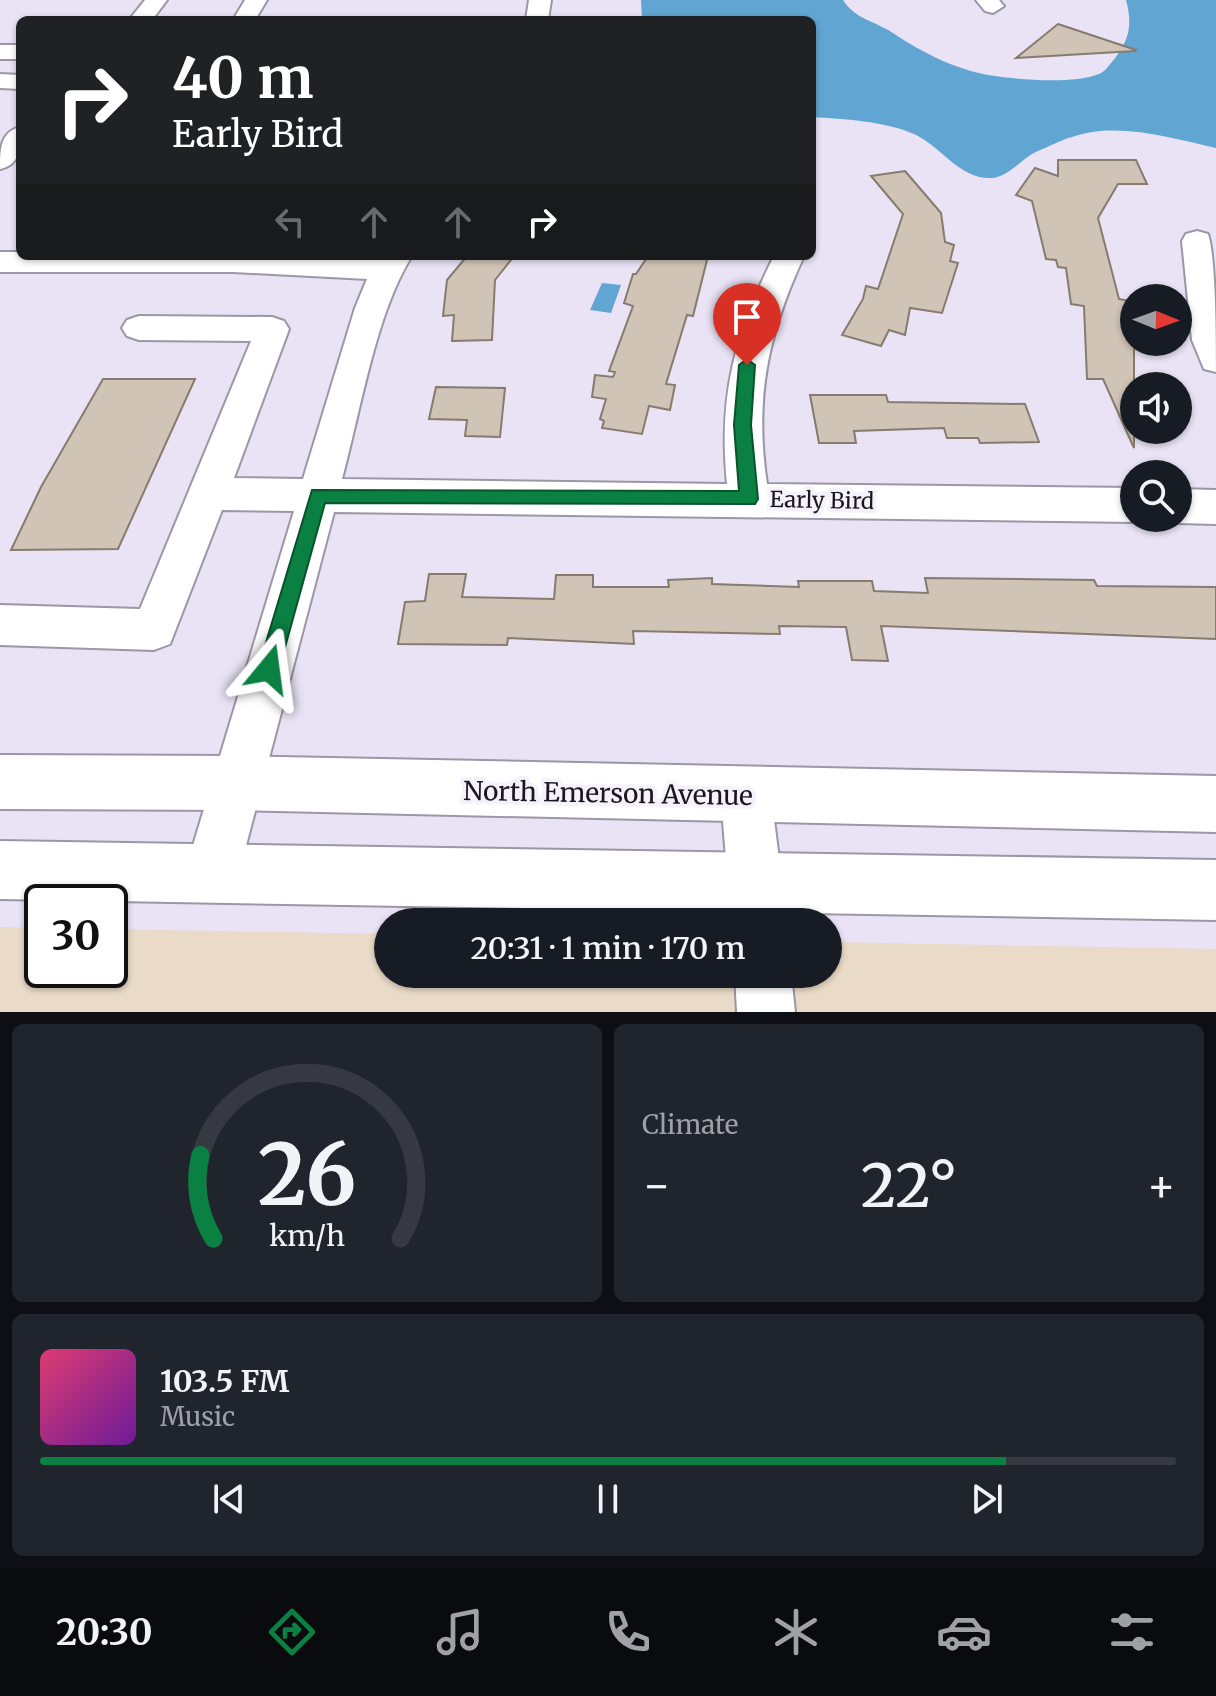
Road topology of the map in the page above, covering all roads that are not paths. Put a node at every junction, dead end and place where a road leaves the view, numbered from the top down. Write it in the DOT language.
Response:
graph roads {
  1 [pos="156,0"];
  2 [pos="143,16"];
  3 [pos="16,140"];
  4 [pos="0,161"];
  5 [pos="1197,241"];
  6 [pos="156,260"];
  7 [pos="274,260"];
  8 [pos="787,260"];
  9 [pos="0,262"];
  10 [pos="392,263"];
  11 [pos="139,328"];
  12 [pos="1216,360"];
  13 [pos="208,494"];
  14 [pos="318,495"];
  15 [pos="749,499"];
  16 [pos="1120,505"];
  17 [pos="1192,506"];
  18 [pos="1216,507"];
  19 [pos="0,625"];
  20 [pos="0,782"];
  21 [pos="235,783"];
  22 [pos="746,796"];
  23 [pos="1216,804"];
  24 [pos="0,870"];
  25 [pos="212,872"];
  26 [pos="1216,890"];
  27 [pos="756,901"];
  28 [pos="764,988"];
  29 [pos="766,1012"];
  1 -- 2 [label="street"];
  3 -- 4 [label="street"];
  5 -- 12 [label="street"];
  6 -- 9 [label="street"];
  7 -- 10 [label="street"];
  8 -- 15 [label="street"];
  10 -- 14 [label="street"];
  11 -- 13 [label="street"];
  13 -- 14 [label="street, Early Bird"];
  13 -- 19 [label="street"];
  14 -- 15 [label="street, Early Bird"];
  14 -- 21 [label="street"];
  15 -- 16 [label="street, Early Bird"];
  17 -- 18 [label="street"];
  20 -- 21 [label="main road, North Emerson Avenue"];
  21 -- 22 [label="main road, North Emerson Avenue"];
  21 -- 25 [label="street"];
  22 -- 23 [label="main road, North Emerson Avenue"];
  22 -- 27 [label="street"];
  24 -- 25 [label="main road"];
  25 -- 27 [label="main road"];
  26 -- 27 [label="main road"];
  28 -- 29 [label="street"];
}
